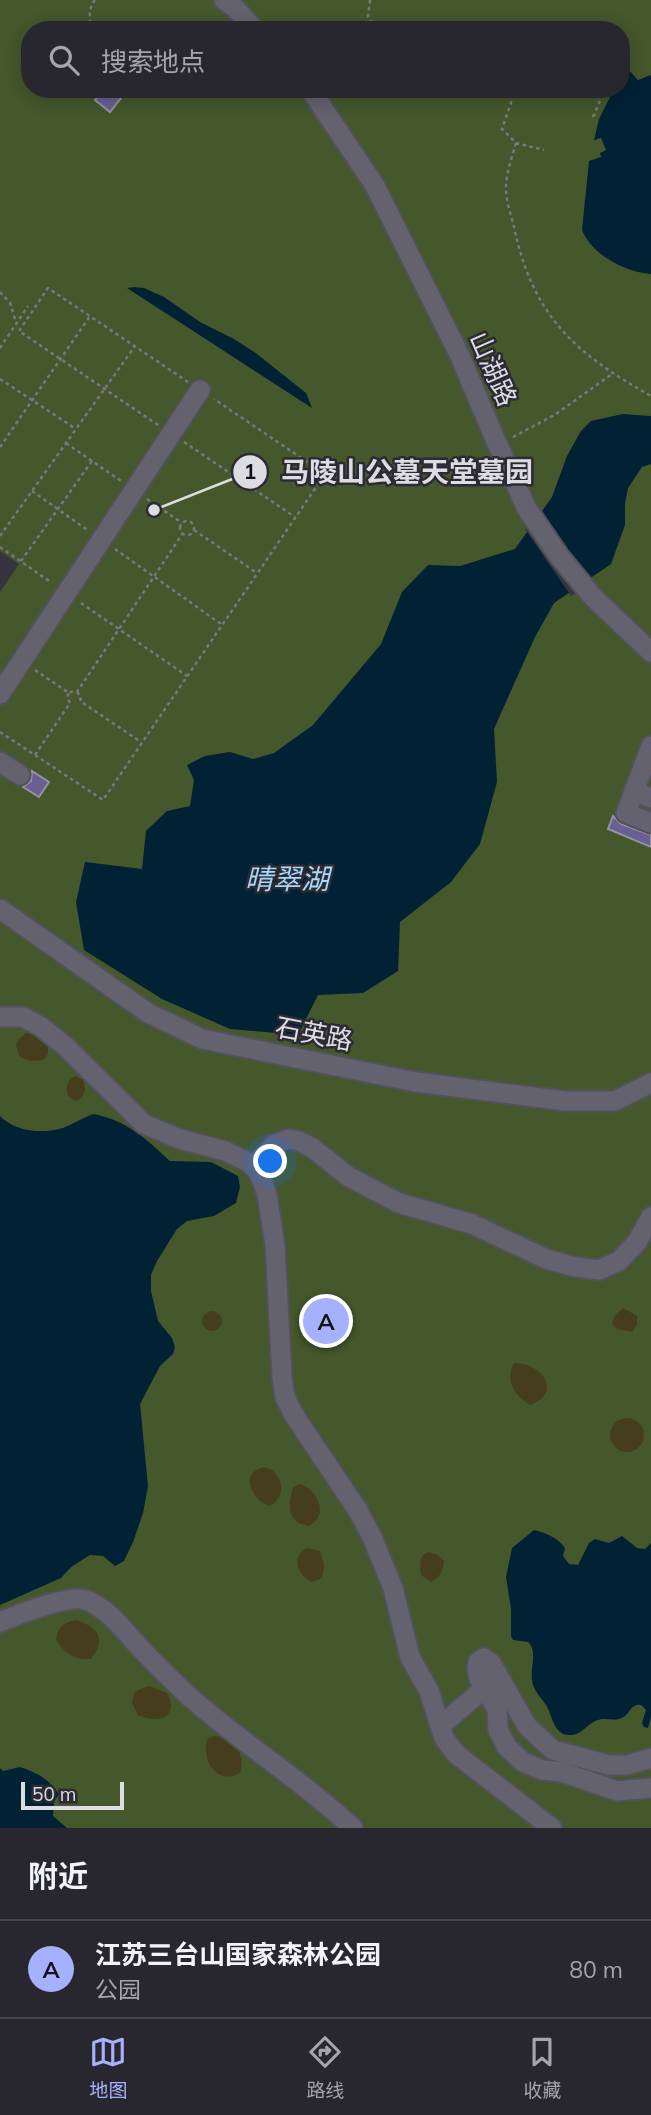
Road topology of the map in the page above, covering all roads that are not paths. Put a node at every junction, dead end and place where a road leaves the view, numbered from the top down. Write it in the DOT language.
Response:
graph roads {
  1 [pos="235,3"];
  2 [pos="248,21"];
  3 [pos="316,98"];
  4 [pos="200,390"];
  5 [pos="651,652"];
  6 [pos="0,694"];
  7 [pos="651,746"];
  8 [pos="0,762"];
  9 [pos="20,775"];
  10 [pos="643,795"];
  11 [pos="651,823"];
  12 [pos="0,909"];
  13 [pos="0,1017"];
  14 [pos="651,1083"];
  15 [pos="253,1166"];
  16 [pos="651,1217"];
  17 [pos="0,1622"];
  18 [pos="485,1688"];
  19 [pos="440,1726"];
  20 [pos="651,1758"];
  21 [pos="651,1788"];
  22 [pos="353,1828"];
  23 [pos="552,1828"];
  1 -- 2 [label="street"];
  3 -- 5 [label="street, 山湖路"];
  4 -- 6 [label="street"];
  7 -- 10 [label="street"];
  8 -- 9 [label="street"];
  10 -- 11 [label="street"];
  12 -- 14 [label="street, 石英路"];
  13 -- 15 [label="street"];
  15 -- 16 [label="street"];
  15 -- 19 [label="street"];
  17 -- 22 [label="street"];
  18 -- 19 [label="street"];
  18 -- 20 [label="street"];
  18 -- 21 [label="street"];
  19 -- 23 [label="street"];
}
